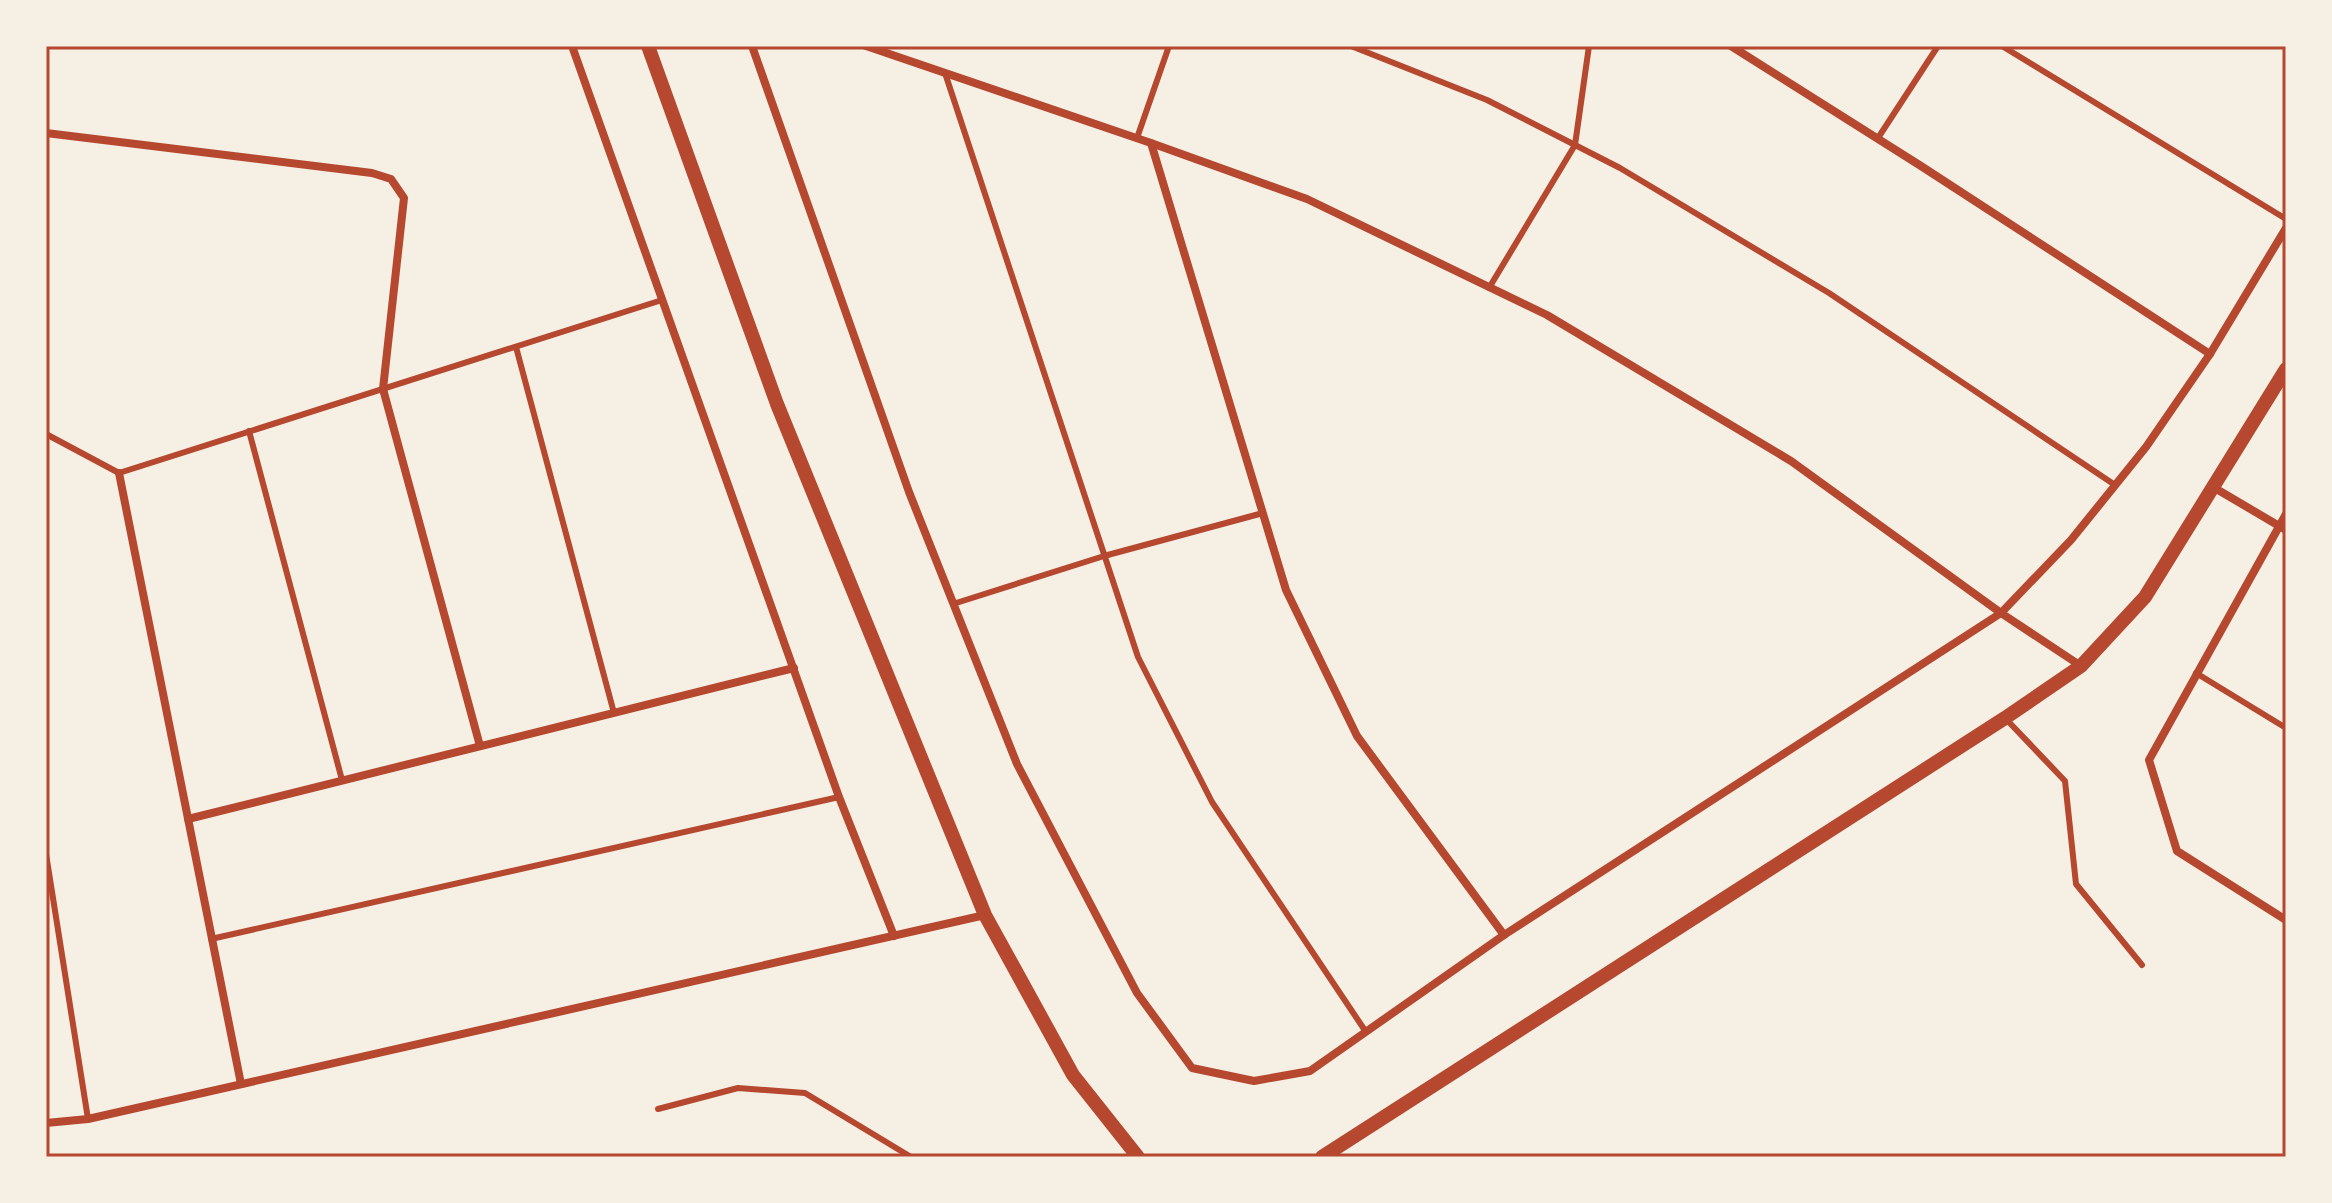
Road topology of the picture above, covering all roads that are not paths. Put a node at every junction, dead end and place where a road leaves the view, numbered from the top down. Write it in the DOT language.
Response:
graph roads {
  1 [pos="572,46"];
  2 [pos="648,46"];
  3 [pos="752,46"];
  4 [pos="866,46"];
  5 [pos="1169,46"];
  6 [pos="1351,46"];
  7 [pos="1589,46"];
  8 [pos="1731,46"];
  9 [pos="1938,46"];
  10 [pos="2002,46"];
  11 [pos="945,73"];
  12 [pos="46,133"];
  13 [pos="1137,138"];
  14 [pos="1878,138"];
  15 [pos="1151,143"];
  16 [pos="1575,145"];
  17 [pos="2286,219"];
  18 [pos="2286,228"];
  19 [pos="1489,288"];
  20 [pos="662,300"];
  21 [pos="516,347"];
  22 [pos="2210,354"];
  23 [pos="2286,369"];
  24 [pos="383,389"];
  25 [pos="249,431"];
  26 [pos="46,434"];
  27 [pos="119,473"];
  28 [pos="2115,485"];
  29 [pos="2213,487"];
  30 [pos="1263,513"];
  31 [pos="2286,514"];
  32 [pos="2282,528"];
  33 [pos="1104,556"];
  34 [pos="953,604"];
  35 [pos="2001,613"];
  36 [pos="2081,666"];
  37 [pos="794,668"];
  38 [pos="2196,673"];
  39 [pos="614,713"];
  40 [pos="2005,718"];
  41 [pos="2286,728"];
  42 [pos="480,746"];
  43 [pos="342,780"];
  44 [pos="839,797"];
  45 [pos="188,819"];
  46 [pos="46,854"];
  47 [pos="985,915"];
  48 [pos="2286,920"];
  49 [pos="1504,935"];
  50 [pos="894,936"];
  51 [pos="211,939"];
  52 [pos="2142,965"];
  53 [pos="1366,1032"];
  54 [pos="241,1084"];
  55 [pos="658,1109"];
  56 [pos="88,1119"];
  57 [pos="46,1123"];
  58 [pos="911,1157"];
  59 [pos="1137,1157"];
  60 [pos="1322,1157"];
  1 -- 20 [label="street"];
  2 -- 47 [label="street"];
  3 -- 34 [label="street"];
  4 -- 11 [label="street"];
  5 -- 13 [label="lane"];
  6 -- 16 [label="lane"];
  7 -- 16 [label="lane"];
  8 -- 14 [label="street"];
  9 -- 14 [label="lane"];
  10 -- 17 [label="lane"];
  11 -- 13 [label="street"];
  11 -- 33 [label="lane"];
  12 -- 24 [label="street"];
  13 -- 15 [label="street"];
  14 -- 22 [label="street"];
  15 -- 19 [label="street"];
  15 -- 30 [label="street"];
  16 -- 19 [label="lane"];
  16 -- 28 [label="lane"];
  18 -- 22 [label="street"];
  19 -- 35 [label="street"];
  20 -- 21 [label="lane"];
  20 -- 37 [label="street"];
  21 -- 24 [label="lane"];
  21 -- 39 [label="lane"];
  22 -- 28 [label="street"];
  23 -- 29 [label="street"];
  24 -- 25 [label="lane"];
  24 -- 42 [label="street"];
  25 -- 27 [label="lane"];
  25 -- 43 [label="lane"];
  26 -- 27 [label="lane"];
  27 -- 45 [label="street"];
  28 -- 35 [label="street"];
  29 -- 32 [label="street"];
  29 -- 36 [label="street"];
  30 -- 33 [label="lane"];
  30 -- 49 [label="street"];
  31 -- 32 [label="street"];
  32 -- 38 [label="street"];
  33 -- 34 [label="lane"];
  33 -- 53 [label="lane"];
  34 -- 53 [label="street"];
  35 -- 36 [label="street"];
  35 -- 49 [label="street"];
  36 -- 40 [label="street"];
  37 -- 39 [label="street"];
  37 -- 44 [label="street"];
  38 -- 41 [label="lane"];
  38 -- 48 [label="street"];
  39 -- 42 [label="street"];
  40 -- 52 [label="lane"];
  40 -- 60 [label="street"];
  42 -- 43 [label="street"];
  43 -- 45 [label="street"];
  44 -- 50 [label="street"];
  44 -- 51 [label="lane"];
  45 -- 51 [label="street"];
  46 -- 56 [label="lane"];
  47 -- 50 [label="street"];
  47 -- 59 [label="street"];
  49 -- 53 [label="street"];
  50 -- 54 [label="street"];
  51 -- 54 [label="street"];
  54 -- 56 [label="street"];
  55 -- 58 [label="lane"];
  56 -- 57 [label="street"];
}
